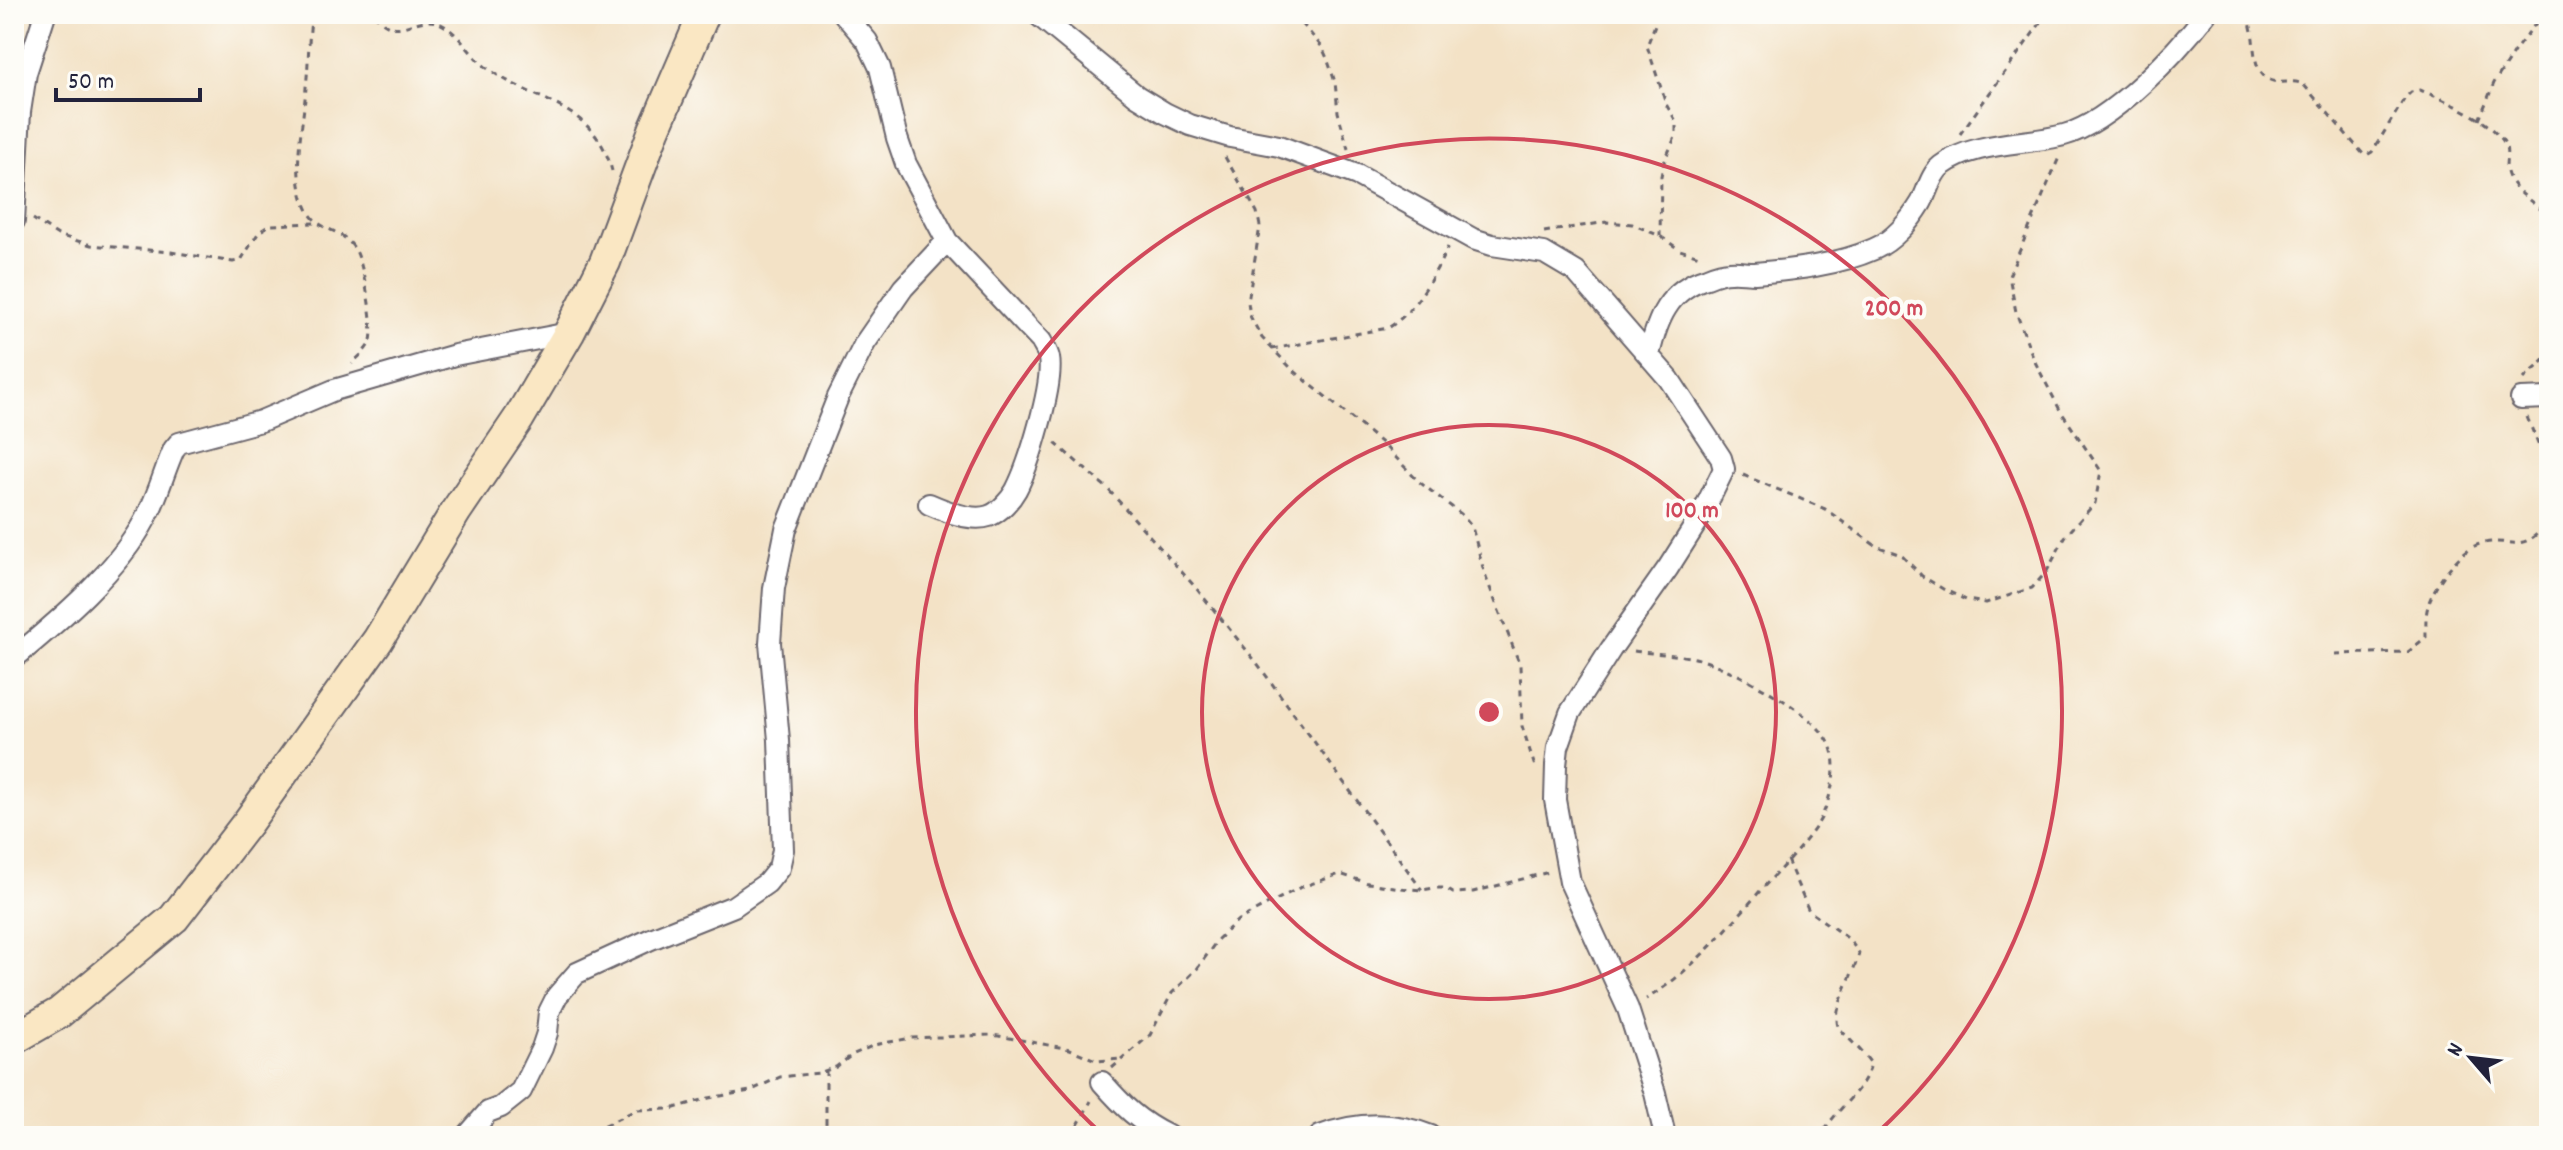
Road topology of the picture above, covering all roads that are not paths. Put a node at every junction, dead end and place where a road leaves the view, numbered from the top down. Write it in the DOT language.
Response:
graph roads {
  1 [pos="45,14"];
  2 [pos="704,14"];
  3 [pos="844,14"];
  4 [pos="1037,14"];
  5 [pos="2206,14"];
  6 [pos="15,207"];
  7 [pos="14,221"];
  8 [pos="947,241"];
  9 [pos="569,333"];
  10 [pos="1649,355"];
  11 [pos="2549,398"];
  12 [pos="2521,399"];
  13 [pos="929,504"];
  14 [pos="14,658"];
  15 [pos="14,1039"];
  16 [pos="1102,1082"];
  17 [pos="467,1136"];
  18 [pos="1168,1136"];
  19 [pos="1320,1136"];
  20 [pos="1431,1136"];
  21 [pos="1665,1136"];
  1 -- 6 [label="street"];
  2 -- 9 [label="street"];
  3 -- 8 [label="street"];
  4 -- 10 [label="street"];
  5 -- 10 [label="street"];
  6 -- 7 [label="street"];
  8 -- 13 [label="street"];
  8 -- 17 [label="street"];
  9 -- 14 [label="street"];
  9 -- 15 [label="street"];
  10 -- 21 [label="street"];
  11 -- 12 [label="street"];
  16 -- 18 [label="street"];
  19 -- 20 [label="street"];
}
